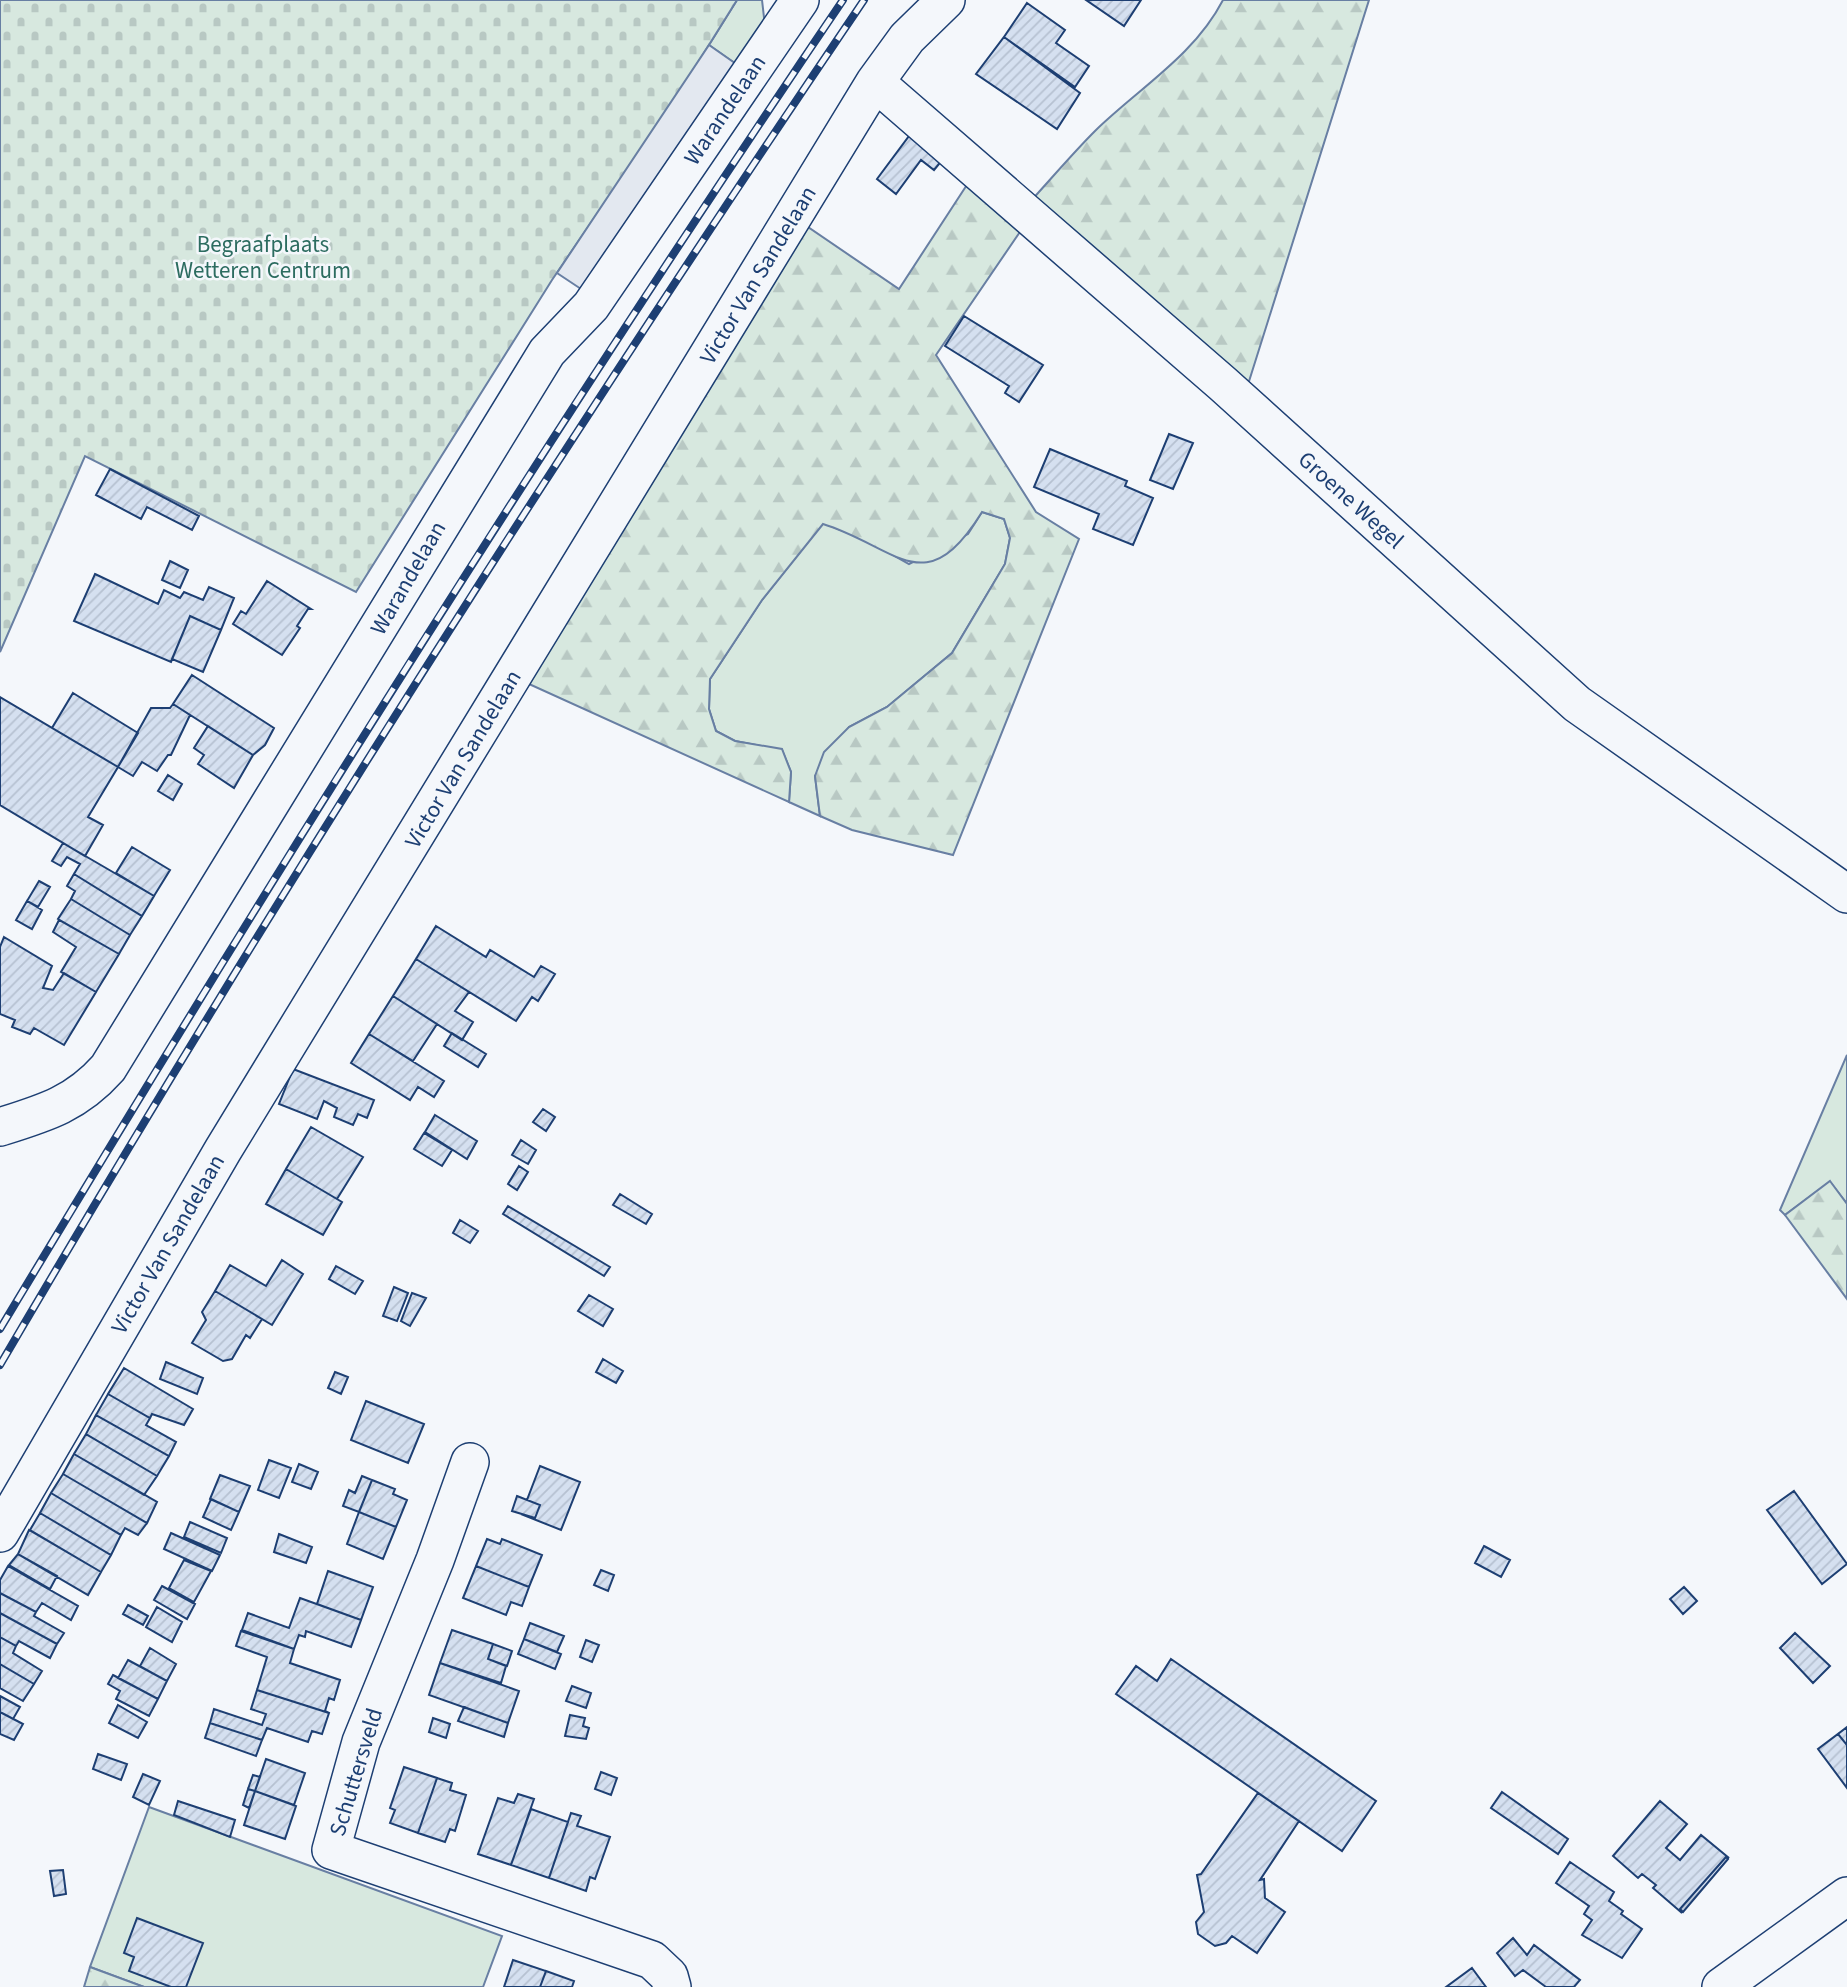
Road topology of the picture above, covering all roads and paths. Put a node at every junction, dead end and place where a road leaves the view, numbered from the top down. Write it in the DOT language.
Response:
graph roads {
  1 [pos="946,0"];
  2 [pos="795,2"];
  3 [pos="875,82"];
  4 [pos="1847,894"];
  5 [pos="0,1127"];
  6 [pos="470,1462"];
  7 [pos="0,1533"];
  8 [pos="1847,1896"];
  9 [pos="672,1987"];
  10 [pos="1721,1987"];
  1 -- 3 [label="street, Victor Van Sandelaan"];
  2 -- 5 [label="street, Warandelaan"];
  3 -- 4 [label="street, Groene Wegel"];
  3 -- 7 [label="street, Victor Van Sandelaan"];
  6 -- 9 [label="street, Schuttersveld"];
  8 -- 10 [label="street"];
}
